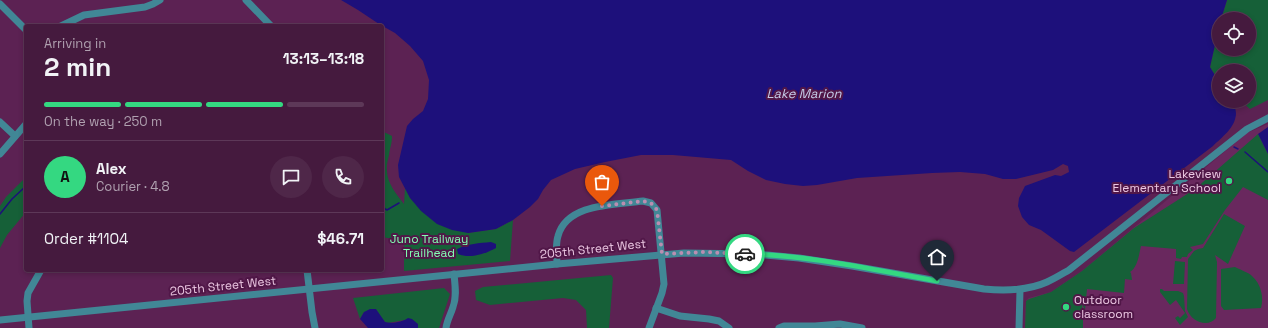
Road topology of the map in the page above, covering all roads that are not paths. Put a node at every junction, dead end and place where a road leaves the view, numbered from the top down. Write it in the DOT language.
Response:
graph roads {
  1 [pos="160,0"];
  2 [pos="246,0"];
  3 [pos="0,4"];
  4 [pos="66,24"];
  5 [pos="269,24"];
  6 [pos="24,28"];
  7 [pos="1268,118"];
  8 [pos="0,122"];
  9 [pos="24,126"];
  10 [pos="16,136"];
  11 [pos="0,154"];
  12 [pos="662,254"];
  13 [pos="557,264"];
  14 [pos="40,272"];
  15 [pos="307,272"];
  16 [pos="454,274"];
  17 [pos="309,289"];
  18 [pos="1020,290"];
  19 [pos="656,308"];
  20 [pos="27,317"];
  21 [pos="0,320"];
  22 [pos="28,328"];
  23 [pos="315,328"];
  24 [pos="446,328"];
  25 [pos="649,328"];
  26 [pos="729,328"];
  27 [pos="779,328"];
  28 [pos="862,328"];
  29 [pos="1019,328"];
  1 -- 4 [label="street"];
  2 -- 5 [label="street"];
  3 -- 6 [label="street"];
  7 -- 18 [label="street, 205th Street West"];
  8 -- 10 [label="street"];
  9 -- 10 [label="street"];
  10 -- 11 [label="street"];
  12 -- 13 [label="street, 205th Street West"];
  12 -- 13 [label="street"];
  12 -- 18 [label="street, 205th Street West"];
  12 -- 19 [label="street"];
  13 -- 16 [label="street, 205th Street West"];
  14 -- 20 [label="street"];
  15 -- 17 [label="street"];
  16 -- 17 [label="street, 205th Street West"];
  16 -- 24 [label="street"];
  17 -- 20 [label="street, 205th Street West"];
  17 -- 23 [label="street"];
  18 -- 29 [label="street"];
  19 -- 25 [label="street"];
  19 -- 26 [label="street"];
  20 -- 21 [label="street, 205th Street West"];
  20 -- 22 [label="street"];
  27 -- 28 [label="street"];
}
